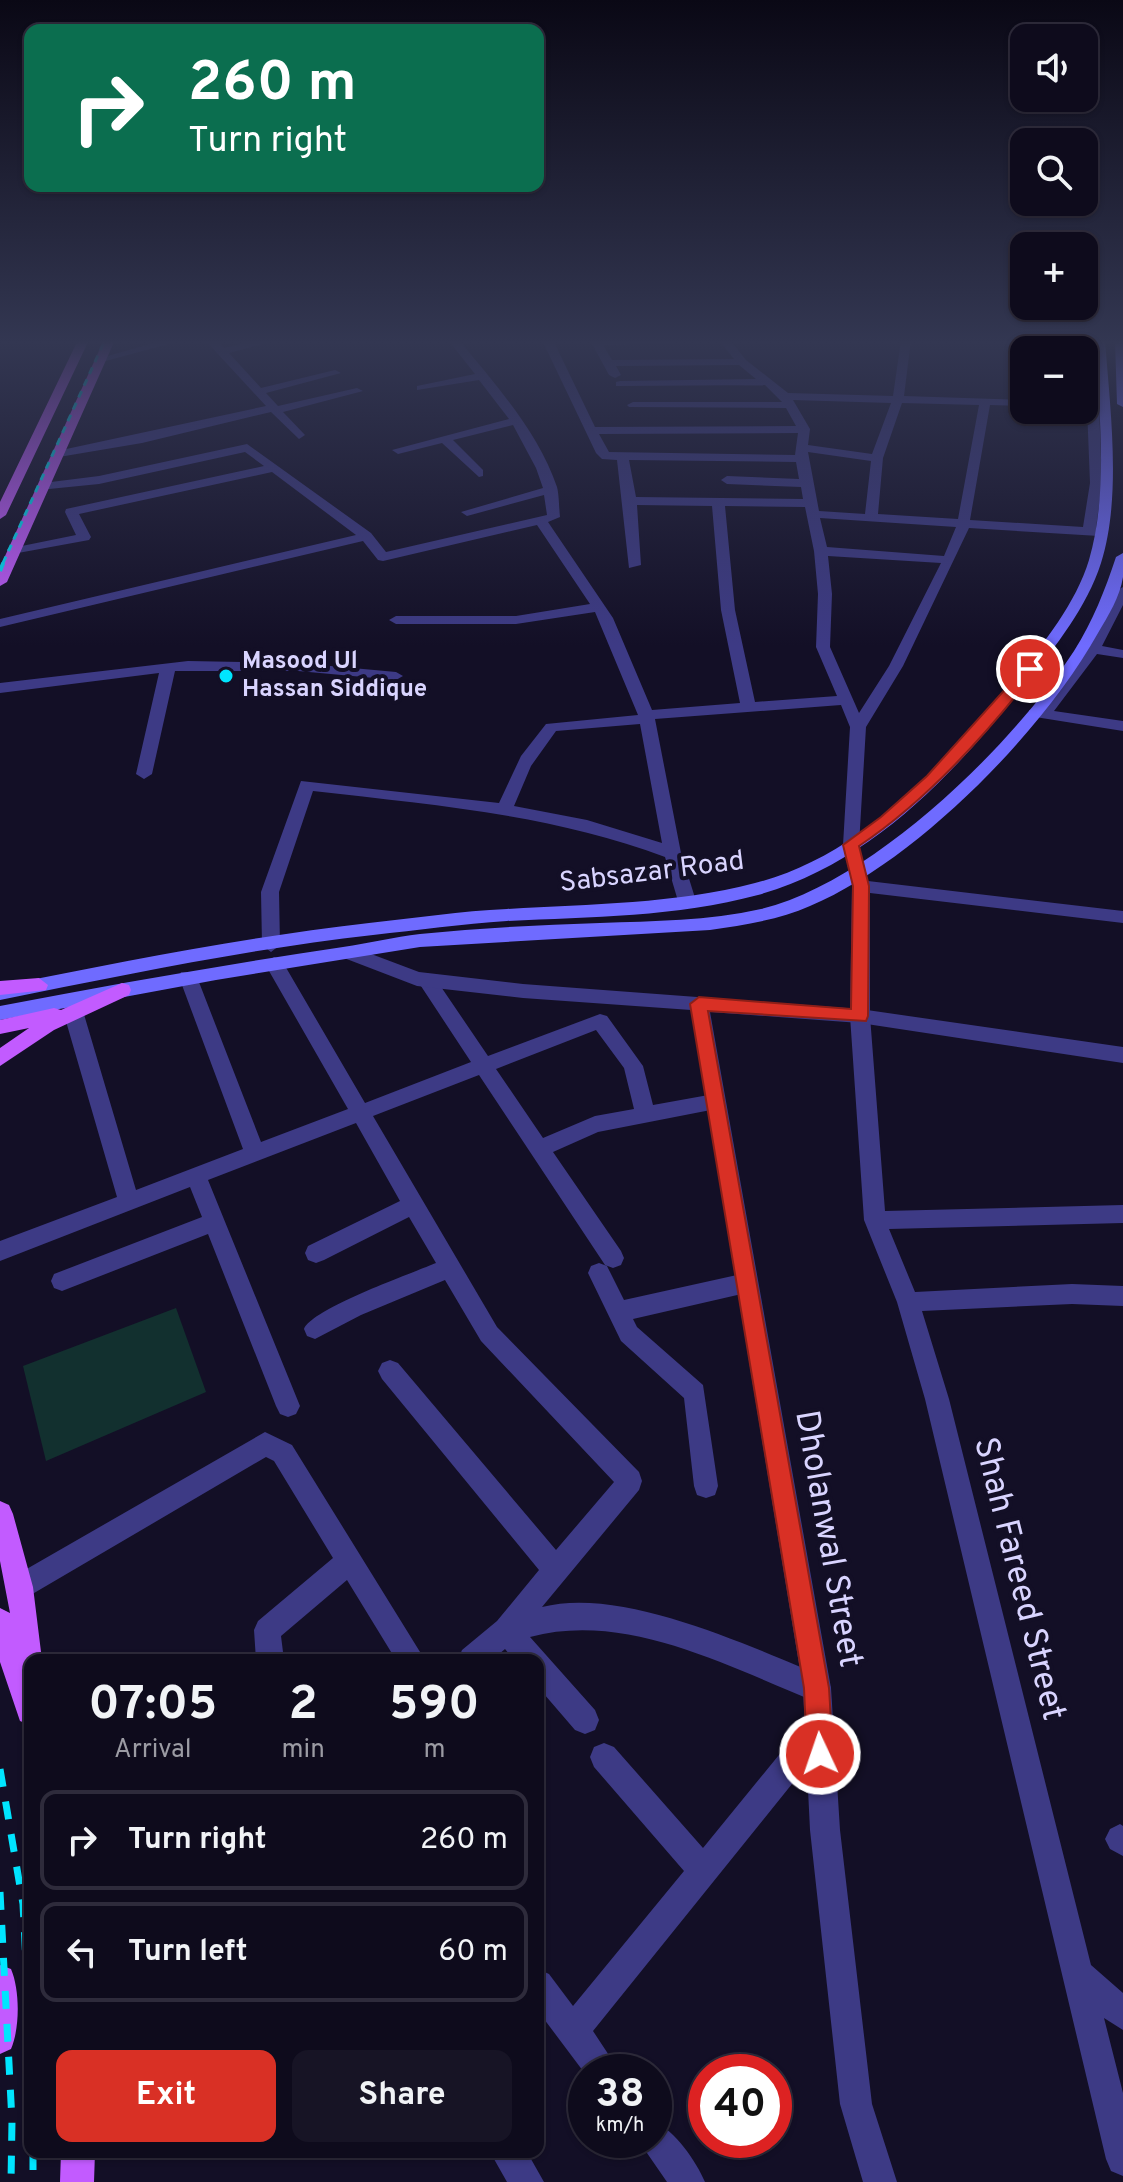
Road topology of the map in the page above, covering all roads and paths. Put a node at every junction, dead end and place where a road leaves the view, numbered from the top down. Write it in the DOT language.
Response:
graph roads {
  1 [pos="32,442"];
  2 [pos="63,442"];
  3 [pos="127,442"];
  4 [pos="433,442"];
  5 [pos="448,442"];
  6 [pos="528,442"];
  7 [pos="596,442"];
  8 [pos="803,442"];
  9 [pos="883,442"];
  10 [pos="978,442"];
  11 [pos="1099,442"];
  12 [pos="398,450"];
  13 [pos="802,454"];
  14 [pos="57,455"];
  15 [pos="622,456"];
  16 [pos="877,458"];
  17 [pos="274,468"];
  18 [pos="479,473"];
  19 [pos="727,480"];
  20 [pos="805,483"];
  21 [pos="43,487"];
  22 [pos="552,489"];
  23 [pos="6,493"];
  24 [pos="630,501"];
  25 [pos="718,502"];
  26 [pos="810,509"];
  27 [pos="467,512"];
  28 [pos="0,515"];
  29 [pos="539,519"];
  30 [pos="871,519"];
  31 [pos="963,525"];
  32 [pos="1094,532"];
  33 [pos="366,536"];
  34 [pos="821,551"];
  35 [pos="12,552"];
  36 [pos="1123,557"];
  37 [pos="949,560"];
  38 [pos="634,565"];
  39 [pos="0,582"];
  40 [pos="1123,591"];
  41 [pos="599,607"];
  42 [pos="396,620"];
  43 [pos="0,623"];
  44 [pos="1089,649"];
  45 [pos="1123,654"];
  46 [pos="168,668"];
  47 [pos="396,676"];
  48 [pos="0,688"];
  49 [pos="847,700"];
  50 [pos="748,705"];
  51 [pos="1038,714"];
  52 [pos="646,717"];
  53 [pos="1123,726"];
  54 [pos="858,727"];
  55 [pos="144,774"];
  56 [pos="504,811"];
  57 [pos="851,845"];
  58 [pos="672,853"];
  59 [pos="860,880"];
  60 [pos="687,901"];
  61 [pos="1123,917"];
  62 [pos="398,935"];
  63 [pos="350,953"];
  64 [pos="272,954"];
  65 [pos="188,977"];
  66 [pos="426,980"];
  67 [pos="0,990"];
  68 [pos="122,990"];
  69 [pos="699,1004"];
  70 [pos="73,1011"];
  71 [pos="0,1013"];
  72 [pos="860,1016"];
  73 [pos="0,1027"];
  74 [pos="1123,1055"];
  75 [pos="0,1058"];
  76 [pos="483,1066"];
  77 [pos="714,1102"];
  78 [pos="360,1113"];
  79 [pos="646,1115"];
  80 [pos="539,1149"];
  81 [pos="255,1153"];
  82 [pos="196,1176"];
  83 [pos="129,1201"];
  84 [pos="414,1204"];
  85 [pos="1123,1214"];
  86 [pos="875,1220"];
  87 [pos="214,1222"];
  88 [pos="0,1251"];
  89 [pos="316,1253"];
  90 [pos="451,1267"];
  91 [pos="62,1281"];
  92 [pos="746,1283"];
  93 [pos="1123,1296"];
  94 [pos="908,1302"];
  95 [pos="618,1312"];
  96 [pos="315,1329"];
  97 [pos="390,1371"];
  98 [pos="288,1406"];
  99 [pos="706,1486"];
  100 [pos="0,1514"];
  101 [pos="349,1562"];
  102 [pos="556,1570"];
  103 [pos="20,1587"];
  104 [pos="0,1621"];
  105 [pos="506,1630"];
  106 [pos="28,1654"];
  107 [pos="269,1654"];
  108 [pos="407,1654"];
  109 [pos="479,1654"];
  110 [pos="527,1654"];
  111 [pos="544,1673"];
  112 [pos="817,1688"];
  113 [pos="24,1693"];
  114 [pos="585,1720"];
  115 [pos="819,1728"];
  116 [pos="604,1757"];
  117 [pos="703,1871"];
  118 [pos="1077,1973"];
  119 [pos="0,1980"];
  120 [pos="544,1993"];
  121 [pos="1123,2014"];
  122 [pos="573,2031"];
  123 [pos="0,2038"];
  124 [pos="590,2054"];
  125 [pos="78,2158"];
  126 [pos="511,2158"];
  127 [pos="668,2158"];
  128 [pos="1123,2159"];
  129 [pos="682,2179"];
  130 [pos="77,2182"];
  131 [pos="527,2182"];
  132 [pos="880,2182"];
  1 -- 23 [label="main road"];
  2 -- 14 [label="main road"];
  3 -- 14 [label="street"];
  4 -- 12 [label="street"];
  5 -- 18 [label="street"];
  6 -- 22 [label="street"];
  7 -- 15 [label="street"];
  8 -- 13 [label="street"];
  9 -- 16 [label="street"];
  10 -- 31 [label="street"];
  11 -- 32 [label="main road, Sabsazar Road"];
  13 -- 15 [label="street"];
  13 -- 16 [label="street"];
  13 -- 20 [label="street"];
  14 -- 21 [label="main road"];
  15 -- 24 [label="street"];
  16 -- 30 [label="street"];
  17 -- 21 [label="street"];
  17 -- 33 [label="street"];
  17 -- 35 [label="street"];
  19 -- 20 [label="street"];
  20 -- 26 [label="street"];
  21 -- 35 [label="main road"];
  22 -- 27 [label="street"];
  22 -- 29 [label="street"];
  23 -- 28 [label="main road"];
  24 -- 25 [label="street"];
  24 -- 38 [label="street"];
  25 -- 26 [label="street"];
  25 -- 50 [label="street"];
  26 -- 30 [label="street"];
  26 -- 34 [label="street"];
  29 -- 33 [label="street"];
  29 -- 41 [label="street"];
  30 -- 31 [label="street"];
  31 -- 32 [label="street"];
  31 -- 37 [label="street"];
  32 -- 57 [label="main road, Sabsazar Road"];
  33 -- 43 [label="street"];
  34 -- 37 [label="street"];
  34 -- 49 [label="street"];
  35 -- 39 [label="main road"];
  36 -- 44 [label="main road, Sabsazar Road"];
  37 -- 54 [label="street"];
  40 -- 44 [label="street"];
  41 -- 42 [label="street"];
  41 -- 52 [label="street"];
  44 -- 45 [label="street"];
  44 -- 51 [label="main road, Sabsazar Road"];
  46 -- 47 [label="street"];
  46 -- 48 [label="street"];
  46 -- 55 [label="street"];
  49 -- 50 [label="street"];
  49 -- 54 [label="street"];
  50 -- 52 [label="street"];
  51 -- 53 [label="street"];
  51 -- 59 [label="main road, Sabsazar Road"];
  52 -- 56 [label="street"];
  52 -- 58 [label="street"];
  54 -- 57 [label="street, Shah Fareed Street"];
  56 -- 58 [label="street"];
  56 -- 64 [label="street"];
  57 -- 59 [label="street, Shah Fareed Street"];
  57 -- 60 [label="main road, Sabsazar Road"];
  58 -- 60 [label="street"];
  59 -- 61 [label="street"];
  59 -- 62 [label="main road, Sabsazar Road"];
  59 -- 72 [label="street, Shah Fareed Street"];
  60 -- 62 [label="main road, Sabsazar Road"];
  62 -- 63 [label="main road, Sabsazar Road"];
  62 -- 64 [label="main road, Sabsazar Road"];
  63 -- 64 [label="main road, Sabsazar Road"];
  63 -- 66 [label="street"];
  64 -- 65 [label="main road, Sabsazar Road"];
  64 -- 67 [label="main road, Sabsazar Road"];
  64 -- 78 [label="street"];
  65 -- 68 [label="main road, Sabsazar Road"];
  65 -- 81 [label="street"];
  66 -- 69 [label="street"];
  66 -- 76 [label="street"];
  68 -- 70 [label="main road"];
  68 -- 71 [label="main road, Sabsazar Road"];
  69 -- 72 [label="street"];
  69 -- 77 [label="street, Dholanwal Street"];
  70 -- 73 [label="main road"];
  70 -- 75 [label="main road"];
  70 -- 83 [label="street"];
  72 -- 74 [label="street"];
  72 -- 86 [label="street, Shah Fareed Street"];
  76 -- 78 [label="street"];
  76 -- 79 [label="street"];
  76 -- 80 [label="street"];
  77 -- 79 [label="street"];
  77 -- 92 [label="street, Dholanwal Street"];
  78 -- 81 [label="street"];
  78 -- 84 [label="street"];
  79 -- 80 [label="street"];
  80 -- 95 [label="street"];
  81 -- 82 [label="street"];
  82 -- 83 [label="street"];
  82 -- 87 [label="street"];
  83 -- 88 [label="street"];
  84 -- 89 [label="street"];
  84 -- 90 [label="street"];
  85 -- 86 [label="street"];
  86 -- 94 [label="street, Shah Fareed Street"];
  87 -- 91 [label="street"];
  87 -- 98 [label="street"];
  90 -- 96 [label="street"];
  90 -- 102 [label="street"];
  92 -- 95 [label="street"];
  92 -- 112 [label="street, Dholanwal Street"];
  93 -- 94 [label="street"];
  94 -- 118 [label="street, Shah Fareed Street"];
  95 -- 99 [label="street"];
  97 -- 102 [label="street"];
  100 -- 103 [label="main road"];
  101 -- 103 [label="street"];
  101 -- 107 [label="street"];
  101 -- 108 [label="street"];
  102 -- 105 [label="street"];
  103 -- 106 [label="main road"];
  104 -- 113 [label="main road"];
  105 -- 109 [label="street"];
  105 -- 110 [label="street"];
  105 -- 112 [label="street"];
  111 -- 114 [label="street"];
  112 -- 115 [label="street, Dholanwal Street"];
  115 -- 117 [label="street"];
  115 -- 132 [label="street, Dholanwal Street"];
  116 -- 117 [label="street"];
  117 -- 122 [label="street"];
  118 -- 121 [label="street"];
  118 -- 128 [label="street, Shah Fareed Street"];
  119 -- 123 [label="main road"];
  120 -- 122 [label="street"];
  122 -- 124 [label="street"];
  125 -- 130 [label="main road"];
  126 -- 131 [label="street"];
  127 -- 129 [label="street"];
}
